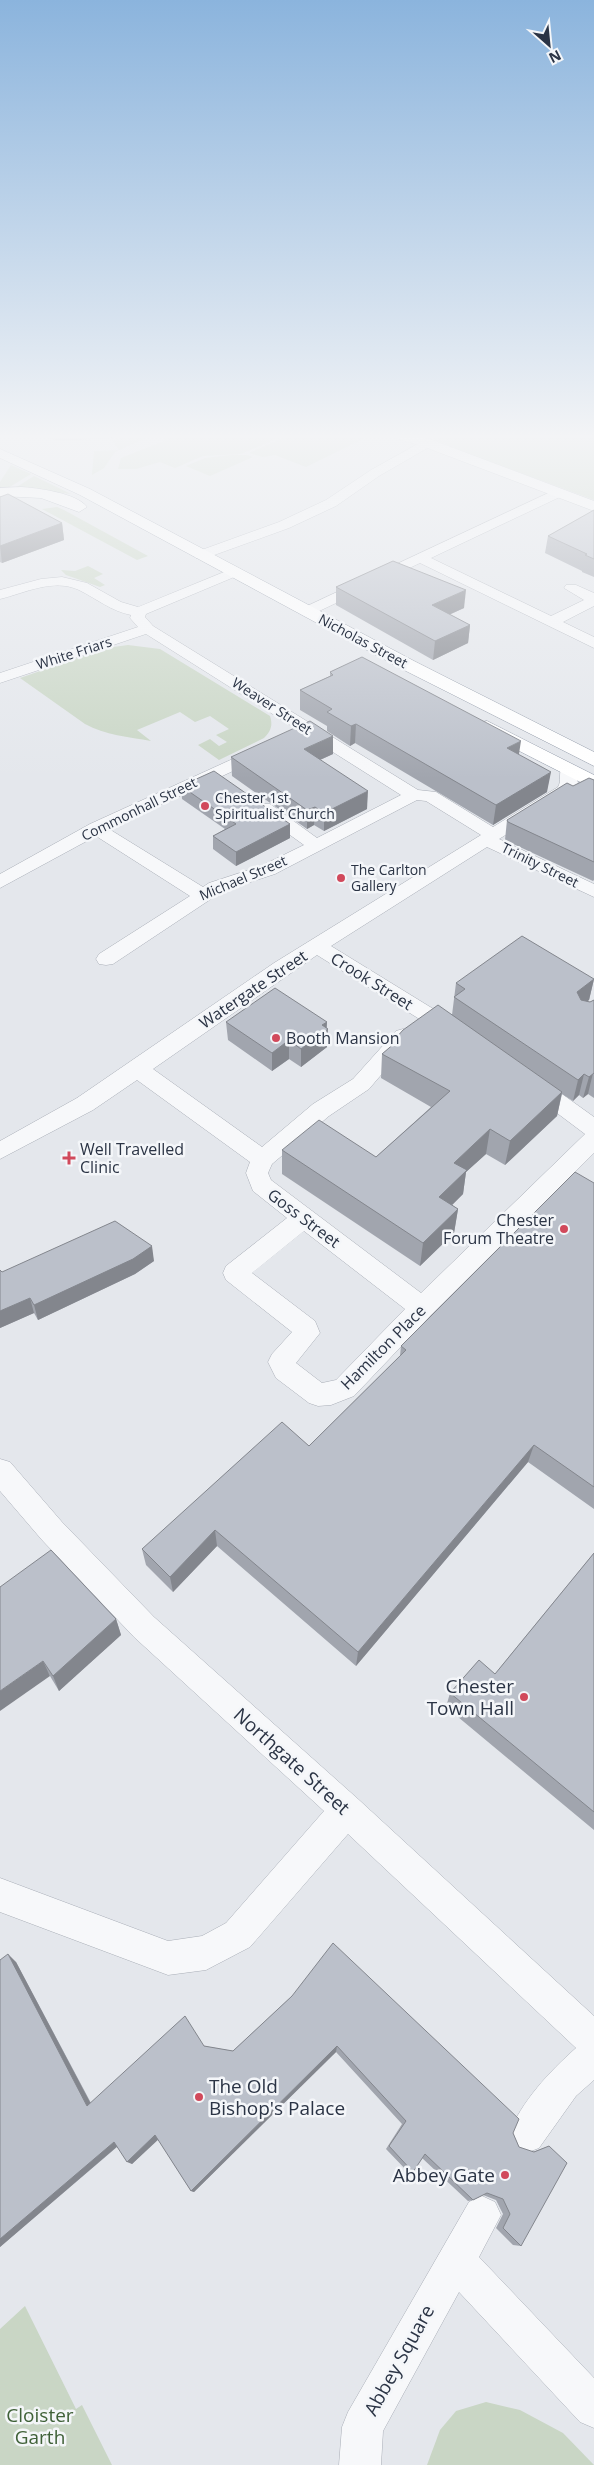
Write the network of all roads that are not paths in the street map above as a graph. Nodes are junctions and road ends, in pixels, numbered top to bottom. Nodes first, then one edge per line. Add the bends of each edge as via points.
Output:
1 (177, 549) edge
2 (225, 549) edge
3 (440, 549) edge
4 (421, 558) junction
5 (196, 561) junction
6 (234, 572) junction
7 (215, 580) junction
8 (571, 588) dead end
9 (0, 595) edge
10 (594, 600) edge
11 (140, 611) junction
12 (308, 611) junction
13 (551, 622) junction
14 (148, 629) junction
15 (594, 643) edge
16 (346, 652) dead end
17 (0, 678) edge
18 (472, 720) edge
19 (309, 729) junction
20 (292, 737) edge
21 (274, 745) edge
22 (594, 760) edge
23 (568, 771) junction
24 (213, 773) junction
25 (594, 783) edge
26 (229, 784) edge
27 (422, 796) junction
28 (253, 801) edge
29 (96, 828) junction
30 (490, 837) junction
31 (316, 845) junction
32 (1, 880) edge
33 (588, 888) edge
34 (202, 895) junction
35 (317, 946) junction
36 (106, 959) dead end
37 (137, 1069) junction
38 (520, 1075) edge
39 (594, 1129) edge
40 (594, 1139) edge
41 (0, 1151) edge
42 (264, 1159) junction
43 (305, 1217) junction
44 (422, 1308) junction
45 (0, 1471) edge
46 (347, 1810) junction
47 (0, 1895) edge
48 (594, 2040) edge
49 (594, 2056) edge
50 (526, 2135) dead end
51 (482, 2215) edge
52 (455, 2260) junction
53 (594, 2408) edge
54 (360, 2465) edge

1 - 5 main road, Nicholas Street
2 - 5 street
3 - 4 street
4 - 12 street
4 - 13 street
5 - 6 main road, Nicholas Street
5 - 7 main road, Nicholas Street
6 - 7 street
6 - 12 main road, Nicholas Street
7 - 11 street
7 - 16 main road, Nicholas Street
8 - 10 street
9 - 11 street via 48,582 72,583 115,606
10 - 13 street
11 - 14 street via 137,618
12 - 22 main road, Nicholas Street
13 - 15 street
14 - 17 street, White Friars
14 - 19 street, Weaver Street
18 - 23 main road
19 - 20 street
19 - 27 street, Weaver Street
21 - 24 street, Commonhall Street
23 - 25 main road
23 - 30 street, Watergate Street via 569,783 564,790
24 - 26 street
24 - 29 street, Commonhall Street
27 - 30 street, Weaver Street
27 - 31 street, Michael Street
28 - 31 street
29 - 32 street, Commonhall Street
29 - 34 street
30 - 33 street, Trinity Street
30 - 35 street, Watergate Street
31 - 34 street, Michael Street via 268,870 216,887
34 - 36 street, Michael Street
35 - 37 street, Watergate Street
35 - 42 street, Crook Street via 436,1019 405,1033 361,1084 321,1110
37 - 41 street, Watergate Street via 85,1104
37 - 42 street
38 - 39 street
40 - 44 street, Hamilton Place
42 - 43 street, Goss Street via 257,1173 261,1185
43 - 44 street, Goss Street
43 - 44 street, Hamilton Place via 235,1273 306,1328 302,1340 281,1362 285,1370 318,1395 345,1388
45 - 46 street, Northgate Street via 144,1627
46 - 47 street via 238,1935 206,1954 168,1958
46 - 48 street, Northgate Street
49 - 50 street via 563,2084
51 - 52 street, Abbey Square
52 - 53 street
52 - 54 street, Abbey Square via 363,2427

